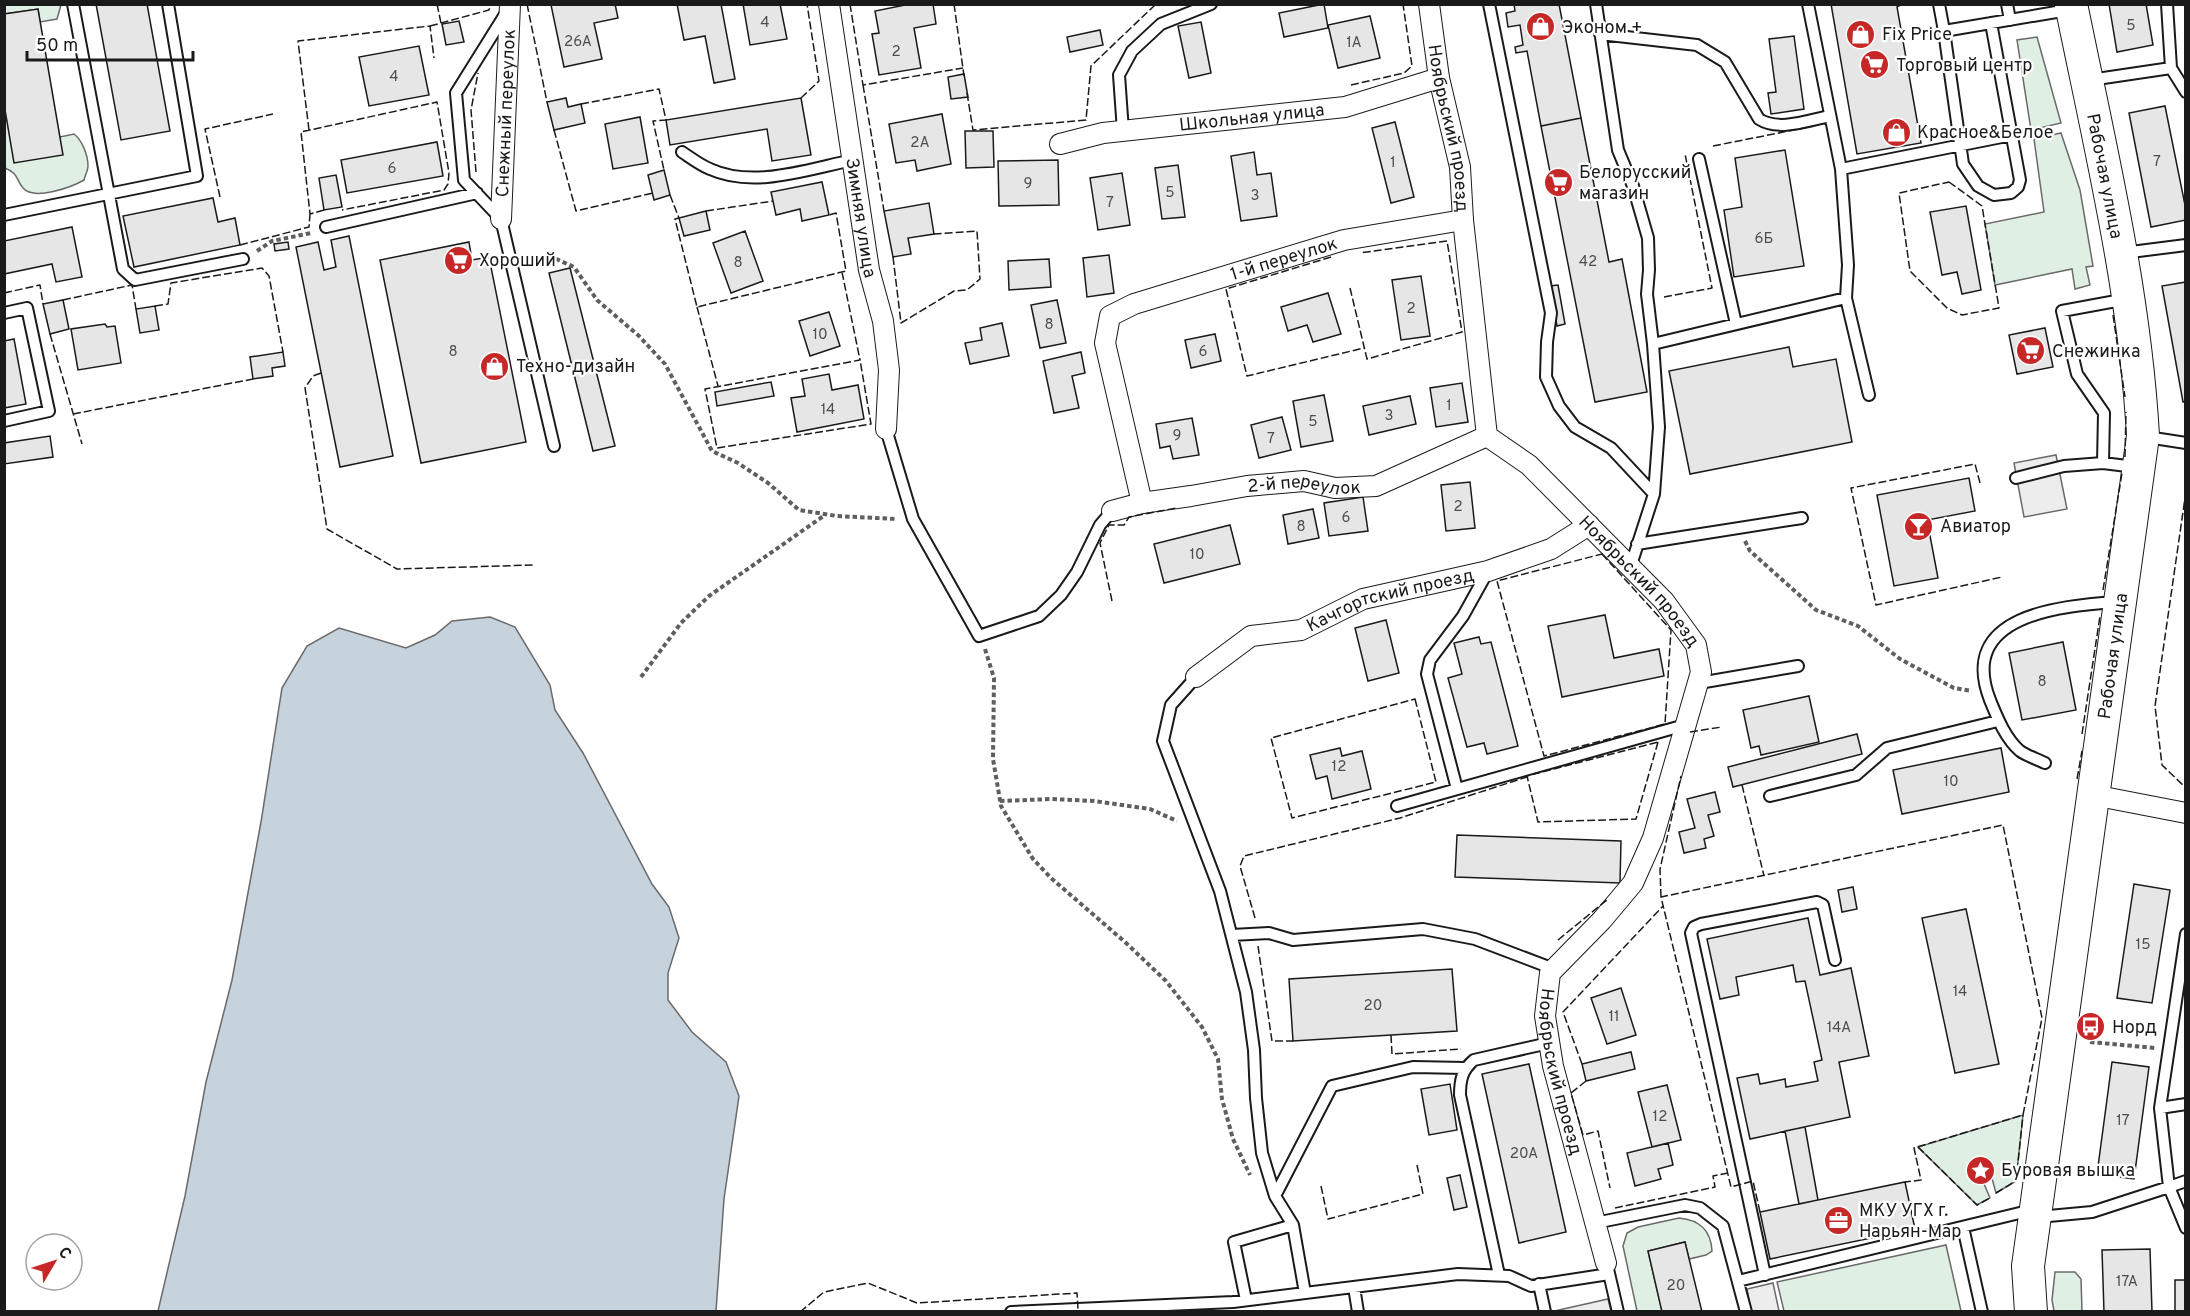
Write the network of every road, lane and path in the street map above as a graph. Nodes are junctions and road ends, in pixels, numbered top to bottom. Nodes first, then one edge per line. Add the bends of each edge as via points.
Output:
1 (73, 4) edge
2 (168, 4) edge
3 (829, 4) edge
4 (1210, 4) edge
5 (1429, 4) edge
6 (1489, 4) edge
7 (1596, 4) edge
8 (1808, 4) edge
9 (1940, 4) edge
10 (2007, 4) edge
11 (2167, 4) edge
12 (510, 5) edge
13 (2071, 7) edge
14 (2010, 20) junction
15 (1991, 23) junction
16 (1944, 32) junction
17 (1600, 34) junction
18 (2171, 68) junction
19 (1439, 78) junction
20 (2086, 81) junction
21 (2186, 92) edge
22 (1830, 116) junction
23 (1123, 131) junction
24 (2012, 135) junction
25 (1060, 144) dead end
26 (1960, 145) junction
27 (682, 152) dead end
28 (1699, 159) dead end
29 (853, 160) junction
30 (1840, 169) junction
31 (477, 193) junction
32 (108, 194) junction
33 (4, 215) edge
34 (501, 219) junction
35 (1463, 220) junction
36 (326, 227) joint
37 (2186, 245) edge
38 (2120, 253) junction
39 (243, 259) joint
40 (510, 261) junction
41 (1846, 298) junction
42 (2127, 299) junction
43 (4, 314) edge
44 (1736, 324) junction
45 (1653, 344) junction
46 (1869, 395) dead end
47 (4, 421) edge
48 (886, 429) joint
49 (1487, 436) junction
50 (2144, 436) junction
51 (2186, 443) edge
52 (554, 446) dead end
53 (2103, 463) junction
54 (2139, 468) junction
55 (2016, 478) dead end
56 (1653, 494) junction
57 (1142, 503) junction
58 (1112, 511) joint
59 (826, 514) junction
60 (1802, 518) dead end
61 (913, 519) junction
62 (1589, 525) junction
63 (1738, 530) junction
64 (1637, 544) junction
65 (1631, 566) junction
66 (1488, 571) junction
67 (2120, 602) junction
68 (979, 636) junction
69 (1798, 666) dead end
70 (641, 677) dead end
71 (1196, 677) joint
72 (1699, 683) junction
73 (1988, 694) junction
74 (1998, 721) junction
75 (1685, 725) junction
76 (2045, 763) dead end
77 (1457, 789) junction
78 (2093, 795) junction
79 (1770, 796) dead end
80 (1000, 801) junction
81 (1397, 806) dead end
82 (2186, 813) edge
83 (1197, 830) junction
84 (2186, 934) edge
85 (1232, 935) junction
86 (1835, 960) dead end
87 (1554, 969) junction
88 (2090, 1042) dead end
89 (1549, 1043) junction
90 (2168, 1050) junction
91 (1465, 1068) junction
92 (2186, 1104) edge
93 (2160, 1108) junction
94 (1252, 1179) dead end
95 (2186, 1181) edge
96 (2169, 1187) junction
97 (1275, 1196) junction
98 (2035, 1213) junction
99 (1595, 1223) junction
100 (1293, 1225) junction
101 (1964, 1227) junction
102 (2186, 1228) edge
103 (1608, 1268) junction
104 (1499, 1275) junction
105 (1765, 1275) junction
106 (1738, 1281) junction
107 (1539, 1284) junction
108 (1354, 1287) junction
109 (1305, 1293) junction
110 (1246, 1300) junction
111 (1046, 1310) edge
112 (1011, 1311) edge
113 (1358, 1311) edge
114 (1545, 1311) edge
115 (1618, 1311) edge
116 (1746, 1311) edge
117 (1982, 1311) edge
118 (2030, 1311) edge

1 - 32 lane
2 - 32 lane via 197,176
3 - 29 street, Зимняя улица
4 - 23 lane via 1161,24 1132,51 1119,75
5 - 19 street, Ноябрьский проезд
6 - 56 lane via 1551,313 1546,377 1559,406 1575,427 1611,448
7 - 17 lane
8 - 22 lane
9 - 16 lane
10 - 14 lane
11 - 18 lane
12 - 31 lane via 456,93 464,180
12 - 34 street, Снежный переулок
13 - 14 lane
13 - 20 main road, Рабочая улица
14 - 15 lane
15 - 16 lane
15 - 24 lane
16 - 26 lane
17 - 22 lane via 1697,45 1725,62 1759,119 1766,123 1778,125
17 - 45 lane via 1618,150 1648,238 1647,294
18 - 20 lane
18 - 21 lane
19 - 23 street, Школьная улица via 1345,107
19 - 35 street, Ноябрьский проезд via 1460,167
20 - 38 main road, Рабочая улица
22 - 30 lane
23 - 25 street, Школьная улица
24 - 26 lane
24 - 26 lane via 2020,180 2011,193 1994,195 1978,186 1963,164
26 - 30 lane
27 - 29 lane via 711,169 739,177 768,177
28 - 44 lane
29 - 48 street, Зимняя улица via 869,270 883,321 889,370
30 - 41 lane via 1848,265
31 - 34 lane
31 - 36 lane
32 - 33 lane
32 - 39 lane via 123,269 135,280
34 - 40 lane
35 - 49 street, Ноябрьский проезд
35 - 57 street, 1-й переулок via 1344,240 1134,304 1110,316 1105,344
36 - 39 path via 272,241
37 - 38 lane
38 - 42 main road, Рабочая улица
40 - 52 lane
40 - 59 path via 554,258 574,267 597,300 664,364 712,450 768,483 799,510
41 - 44 lane
41 - 46 lane
42 - 50 main road, Рабочая улица
42 - 53 lane via 2062,311 2077,374 2104,413
43 - 47 lane via 27,309 49,411
44 - 45 lane
45 - 56 lane via 1659,427
48 - 61 lane
49 - 57 street, 2-й переулок via 1376,486 1335,488 1292,482
49 - 62 street, Ноябрьский проезд via 1529,465
50 - 51 lane
50 - 54 main road, Рабочая улица
53 - 54 lane
53 - 55 lane via 2064,466
54 - 67 main road, Рабочая улица
56 - 64 lane
57 - 58 street, 2-й переулок
58 - 68 lane via 1100,525 1077,572 1047,609 1039,616
59 - 61 path
59 - 70 path via 709,596 681,624
60 - 63 lane
61 - 68 lane
62 - 65 street, Ноябрьский проезд
62 - 66 street, Качгортский проезд via 1551,549
63 - 64 lane
63 - 73 path via 1750,551 1816,610 1858,626 1900,658 1954,688
64 - 65 lane
65 - 72 street, Ноябрьский проезд via 1664,601 1696,645
66 - 71 street, Качгортский проезд via 1363,599 1301,630 1251,636
66 - 77 lane via 1463,616 1430,660 1427,674
67 - 73 lane via 2072,605 2041,611 2015,622 1994,637 1985,656 1984,686
67 - 78 main road, Рабочая улица
68 - 80 path via 994,678 993,759
69 - 72 lane
71 - 83 lane via 1171,705 1163,741
72 - 75 street, Ноябрьский проезд
73 - 74 lane
74 - 76 lane via 2020,751
74 - 79 lane via 1887,748 1856,775
75 - 77 lane
75 - 87 street, Ноябрьский проезд via 1653,838 1633,884
77 - 81 lane
78 - 82 street
78 - 98 main road, Рабочая улица
80 - 83 path via 1094,801 1150,809
80 - 94 path via 1033,859 1166,981 1202,1027 1218,1059 1222,1098 1233,1139
83 - 85 lane
84 - 90 lane
85 - 87 lane via 1269,933 1293,940 1423,929 1475,939
85 - 97 lane via 1246,992 1254,1050 1262,1153
86 - 105 lane via 1823,905 1817,902 1701,924 1691,933
87 - 89 street, Ноябрьский проезд via 1550,973 1545,1016
88 - 90 path
89 - 91 lane via 1474,1060
89 - 99 street, Ноябрьский проезд
90 - 93 lane
91 - 97 lane via 1413,1067 1332,1086
91 - 104 lane via 1460,1095
92 - 93 lane
93 - 96 lane
95 - 96 lane
96 - 98 lane via 2092,1212
96 - 102 lane
97 - 100 lane
98 - 101 lane
98 - 118 main road, Рабочая улица via 2028,1266
99 - 103 street, Ноябрьский проезд
99 - 106 lane via 1685,1205 1700,1208 1723,1226
100 - 109 lane
100 - 110 lane via 1234,1242
101 - 105 lane
101 - 117 lane
103 - 107 lane
103 - 115 lane
104 - 107 lane via 1532,1286
104 - 108 lane via 1458,1274
105 - 106 lane
106 - 116 lane
107 - 114 lane
108 - 109 lane
108 - 113 lane
109 - 110 lane
110 - 111 lane
111 - 112 lane

